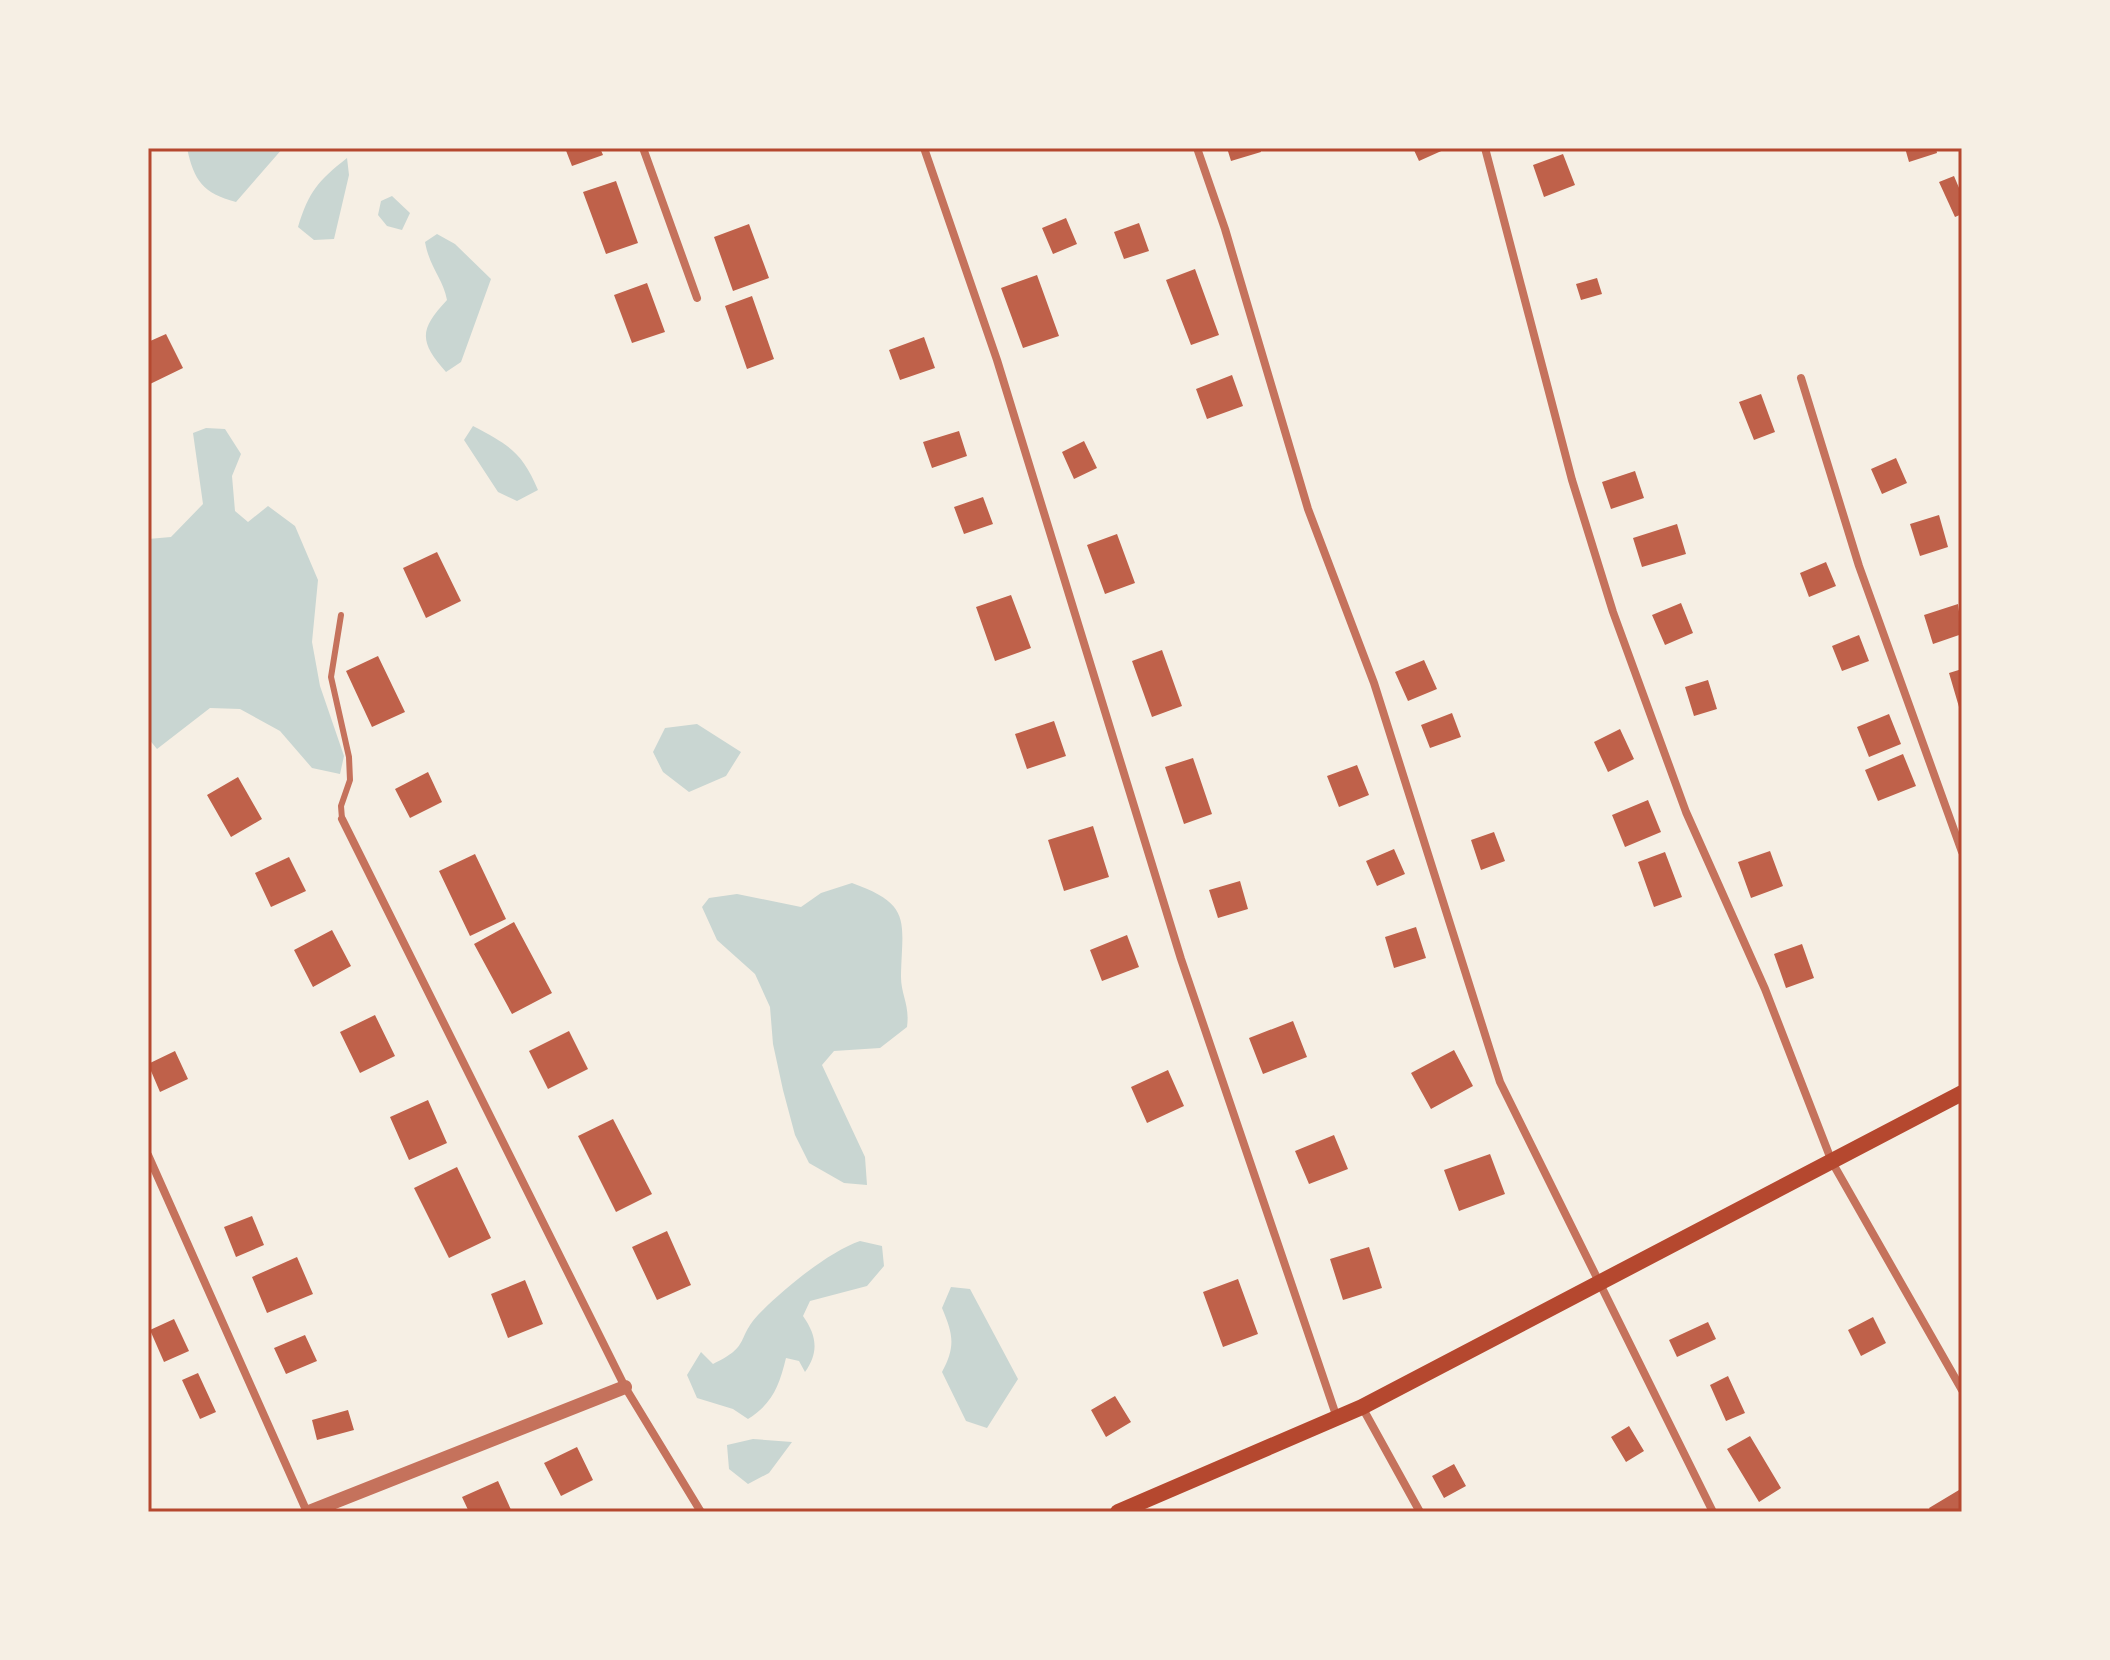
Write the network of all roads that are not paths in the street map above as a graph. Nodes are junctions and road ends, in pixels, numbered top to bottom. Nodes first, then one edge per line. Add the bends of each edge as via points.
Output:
1 (643, 148) edge
2 (924, 148) edge
3 (1197, 148) edge
4 (1485, 148) edge
5 (697, 298) dead end
6 (1801, 378) dead end
7 (341, 615) dead end
8 (342, 819) joint
9 (1962, 852) edge
10 (1962, 1093) edge
11 (148, 1155) edge
12 (1832, 1162) junction
13 (1601, 1281) junction
14 (625, 1387) junction
15 (1962, 1390) edge
16 (1362, 1407) junction
17 (1338, 1419) junction
18 (308, 1512) edge
19 (701, 1512) edge
20 (1118, 1512) edge
21 (1420, 1512) edge
22 (1713, 1512) edge

1 - 5 street
2 - 17 street via 997,360 1181,959
3 - 13 street via 1308,509 1374,683 1500,1082
4 - 12 street via 1572,480 1613,612 1686,812 1765,989
6 - 9 street via 1859,566
7 - 8 lane via 331,677 349,757
8 - 14 street
10 - 12 main road
11 - 18 street
12 - 13 main road
12 - 15 street
13 - 16 main road
13 - 22 street
14 - 18 street
14 - 19 street
16 - 17 main road
16 - 21 street
17 - 20 main road

